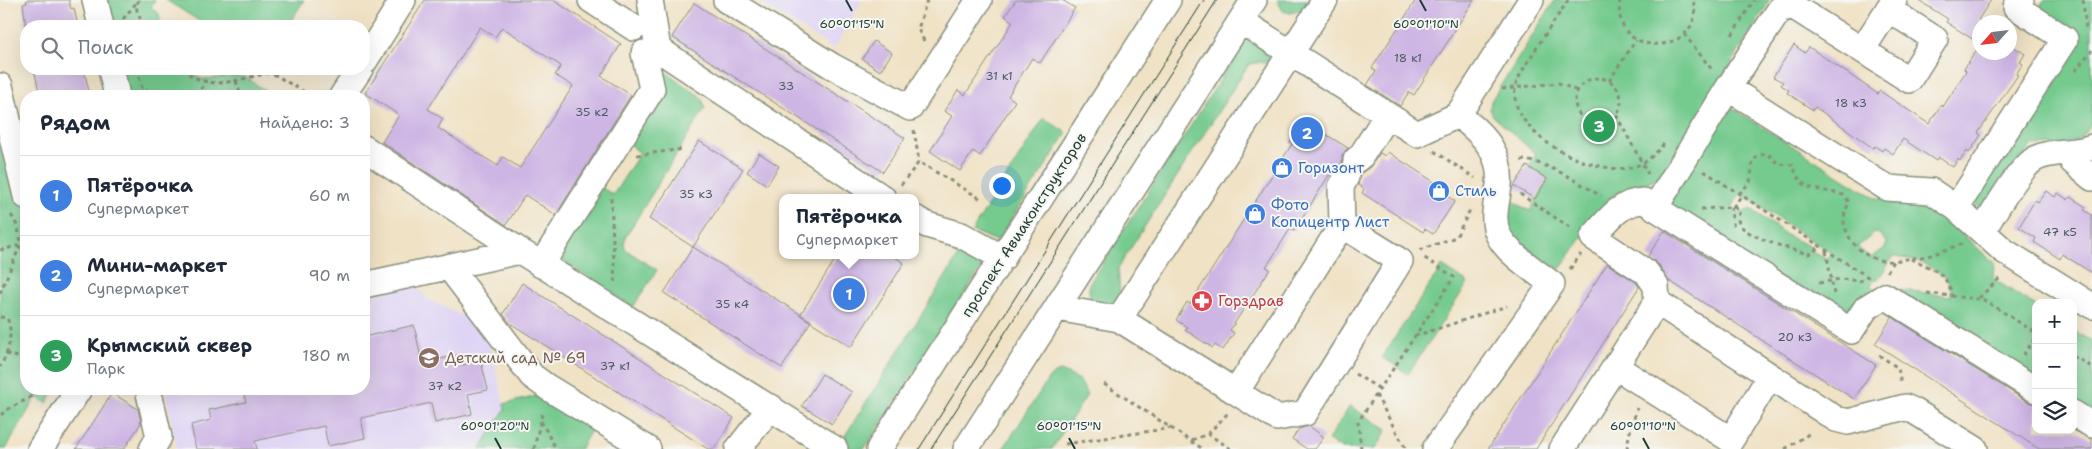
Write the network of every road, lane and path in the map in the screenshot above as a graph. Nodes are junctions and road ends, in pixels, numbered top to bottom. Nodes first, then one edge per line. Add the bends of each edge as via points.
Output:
1 (95, 0) edge
2 (403, 0) edge
3 (591, 0) edge
4 (650, 0) edge
5 (726, 0) edge
6 (927, 0) edge
7 (978, 0) edge
8 (1168, 0) edge
9 (1254, 0) edge
10 (1325, 0) edge
11 (1531, 0) edge
12 (1568, 0) edge
13 (1620, 0) edge
14 (1694, 0) edge
15 (2021, 0) edge
16 (138, 1) edge
17 (1796, 4) edge
18 (1891, 4) edge
19 (107, 20) edge
20 (116, 20) edge
21 (142, 20) edge
22 (1241, 21) junction
23 (634, 28) dead end
24 (1684, 34) junction
25 (1636, 40) junction
26 (1862, 50) junction
27 (370, 52) edge
28 (644, 52) dead end
29 (1291, 54) junction
30 (936, 66) junction
31 (113, 75) edge
32 (139, 75) edge
33 (190, 75) edge
34 (263, 75) edge
35 (275, 75) edge
36 (356, 75) edge
37 (236, 81) junction
38 (1609, 81) junction
39 (206, 82) junction
40 (0, 86) edge
41 (1515, 88) junction
42 (1728, 88) junction
43 (116, 90) edge
44 (146, 90) edge
45 (198, 90) edge
46 (239, 90) edge
47 (301, 90) edge
48 (346, 90) edge
49 (1577, 91) junction
50 (910, 108) junction
51 (1387, 115) junction
52 (1458, 115) junction
53 (1616, 115) junction
54 (684, 149) dead end
55 (2082, 150) edge
56 (370, 152) edge
57 (639, 155) dead end
58 (1686, 158) junction
59 (1496, 160) junction
60 (919, 162) junction
61 (1643, 163) junction
62 (20, 171) edge
63 (2092, 178) edge
64 (611, 193) dead end
65 (890, 194) edge
66 (1741, 195) junction
67 (983, 200) dead end
68 (1621, 208) junction
69 (1655, 208) junction
70 (1956, 208) junction
71 (5, 209) dead end
72 (1494, 216) junction
73 (919, 220) edge
74 (1342, 225) junction
75 (1976, 235) junction
76 (20, 242) edge
77 (1819, 245) junction
78 (20, 246) edge
79 (20, 248) edge
80 (0, 250) edge
81 (1826, 250) junction
82 (520, 251) junction
83 (1003, 258) junction
84 (1828, 259) dead end
85 (1910, 259) junction
86 (2018, 259) junction
87 (1894, 261) junction
88 (541, 265) junction
89 (449, 267) junction
90 (1884, 276) dead end
91 (1832, 280) dead end
92 (370, 284) edge
93 (0, 293) edge
94 (1922, 293) dead end
95 (1952, 296) junction
96 (1980, 298) junction
97 (1657, 302) junction
98 (2092, 306) edge
99 (1057, 308) junction
100 (617, 312) junction
101 (0, 317) edge
102 (1119, 319) junction
103 (2032, 330) edge
104 (6, 354) junction
105 (1879, 355) dead end
106 (20, 358) edge
107 (2077, 358) edge
108 (0, 367) edge
109 (1616, 367) junction
110 (2092, 367) edge
111 (1770, 376) junction
112 (1104, 384) dead end
113 (1646, 386) junction
114 (541, 389) junction
115 (2034, 389) edge
116 (1236, 392) junction
117 (33, 395) edge
118 (75, 395) edge
119 (149, 395) edge
120 (1376, 395) junction
121 (771, 407) junction
122 (1905, 407) junction
123 (0, 415) edge
124 (2077, 416) edge
125 (541, 418) junction
126 (1836, 418) junction
127 (2092, 425) edge
128 (1172, 428) junction
129 (1191, 441) junction
130 (1065, 444) dead end
131 (40, 449) edge
132 (152, 449) edge
133 (534, 449) edge
134 (556, 449) edge
135 (648, 449) edge
136 (738, 449) edge
137 (835, 449) edge
138 (879, 449) edge
139 (966, 449) edge
140 (1203, 449) edge
141 (1231, 449) edge
142 (1361, 449) edge
143 (1406, 449) edge
144 (1435, 449) edge
145 (1562, 449) edge
146 (1627, 449) edge
147 (1785, 449) edge
148 (1975, 449) edge

1 - 19 street
2 - 27 street
3 - 23 street
4 - 65 street via 658,49
5 - 50 street via 832,66
6 - 30 path via 918,29
7 - 30 street
8 - 83 street, проспект Авиаконструкторов
9 - 22 street
10 - 29 street
11 - 52 street
12 - 41 path
13 - 25 path via 1621,21
14 - 24 path via 1694,15
15 - 70 street via 2016,7 2065,39
16 - 20 path
16 - 21 path via 137,12
17 - 26 street
17 - 42 street via 1780,9
18 - 26 street
18 - 26 street via 1935,39 1909,80
22 - 29 street
22 - 99 street
24 - 25 path via 1675,41 1656,46
24 - 42 path via 1710,70 1723,78
25 - 38 path
28 - 88 street via 652,89
29 - 51 street
29 - 102 street
30 - 50 street
31 - 43 street
32 - 44 path via 142,88
33 - 39 path
34 - 37 path
35 - 47 path
36 - 48 street
37 - 39 path
37 - 46 path
38 - 49 path via 1588,80
38 - 53 path via 1620,92 1620,108
39 - 45 path
40 - 62 street
41 - 49 path via 1558,83
41 - 61 path via 1518,106 1526,123 1544,140 1567,154 1610,168 1629,168
42 - 58 street
42 - 70 street via 1887,188 1932,191
49 - 53 path via 1576,105 1583,118 1604,123
50 - 60 path
51 - 52 street via 1417,134
51 - 74 street via 1341,187
52 - 59 street via 1488,142
53 - 61 path
54 - 57 path
55 - 63 street via 2073,162
55 - 75 street via 2048,154 2026,165
56 - 82 street
58 - 66 path
58 - 69 street
59 - 68 path via 1528,160 1563,174
59 - 72 street via 1499,187
60 - 65 path
60 - 67 path
61 - 69 path via 1652,180
64 - 100 path
66 - 77 path
66 - 77 path via 1733,207 1740,211 1741,226 1764,240 1808,254 1814,253
66 - 87 path via 1752,177 1753,161 1759,154 1768,154 1779,164 1793,165 1804,186 1845,196 1849,202 1844,220 1846,230 1859,249 1872,259
68 - 69 street via 1633,201 1644,201
68 - 97 street via 1594,237 1644,271 1656,286
69 - 115 street via 1851,331 1866,308 1885,296
70 - 75 street
71 - 76 path via 15,220
72 - 120 path via 1473,205 1456,237 1414,252 1454,278
72 - 144 street via 1498,235 1508,248 1552,284
73 - 83 street via 961,235
74 - 116 street
74 - 116 street via 1400,261 1305,413 1277,418
75 - 85 path via 1940,252
75 - 86 street
77 - 81 path
78 - 80 path
79 - 93 path
81 - 84 path
81 - 91 path via 1875,282
82 - 88 street
82 - 89 street
83 - 138 street, проспект Авиаконструкторов
85 - 87 path
85 - 95 path via 1940,273 1948,282
86 - 96 path
86 - 98 street
87 - 90 path
88 - 100 street
89 - 92 street
89 - 114 street
94 - 95 path
95 - 96 path
96 - 103 path
97 - 109 street
97 - 111 street
99 - 102 street
99 - 139 street
100 - 121 street
101 - 104 path via 7,318 10,325
102 - 116 street
104 - 106 path
104 - 108 path
105 - 122 path via 1898,368
107 - 110 path
109 - 113 street
109 - 145 street
111 - 113 street via 1731,440
111 - 126 street
112 - 128 path
113 - 146 path
114 - 125 path
114 - 135 street
117 - 123 path
118 - 131 street
119 - 132 street via 159,437
120 - 142 path via 1358,422
120 - 143 path
121 - 136 street
121 - 137 street
122 - 126 street via 1848,422
122 - 148 street
124 - 127 street
125 - 133 path
125 - 134 path
126 - 147 path
128 - 129 path
128 - 130 path
129 - 140 path
129 - 141 path via 1208,434

